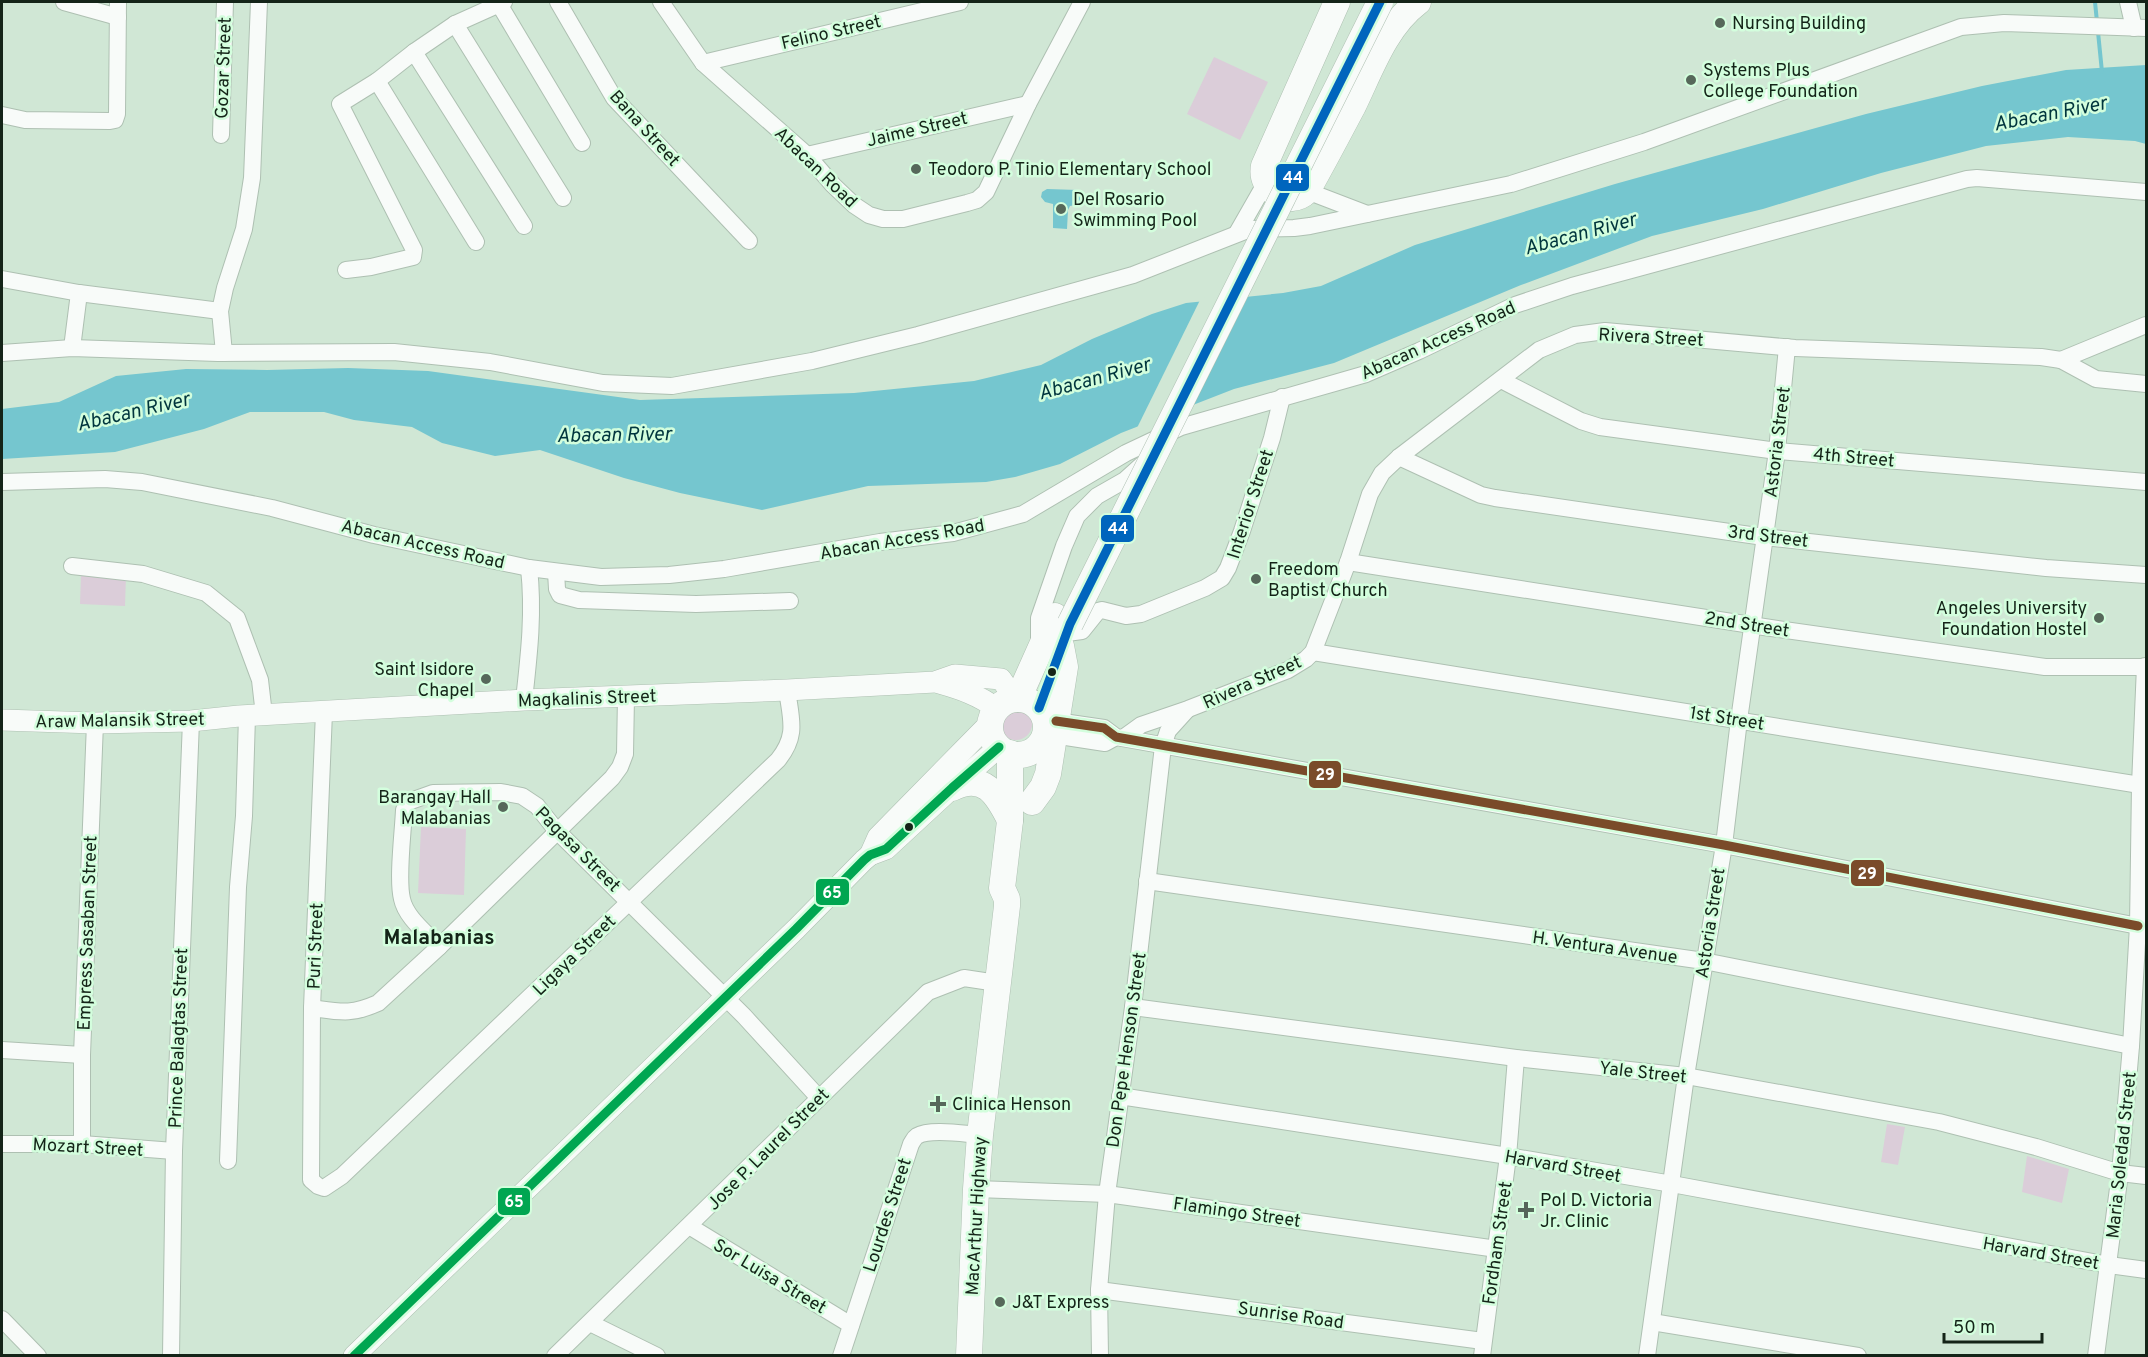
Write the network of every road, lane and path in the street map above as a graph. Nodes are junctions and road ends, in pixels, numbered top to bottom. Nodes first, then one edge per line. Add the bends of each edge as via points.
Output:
1 (64, 2) edge
2 (225, 2) edge
3 (259, 2) edge
4 (558, 2) edge
5 (661, 2) edge
6 (960, 2) edge
7 (1082, 2) edge
8 (1337, 2) edge
9 (1363, 2) edge
10 (1380, 2) edge
11 (1418, 2) edge
12 (2128, 2) edge
13 (501, 3) edge
14 (118, 9) edge
15 (455, 24) junction
16 (2140, 28) edge
17 (414, 52) junction
18 (703, 63) junction
19 (377, 81) junction
20 (1028, 104) junction
21 (2, 115) edge
22 (221, 135) dead end
23 (582, 143) dead end
24 (807, 155) junction
25 (1265, 184) junction
26 (1307, 191) junction
27 (2146, 192) edge
28 (563, 198) dead end
29 (1367, 214) junction
30 (524, 226) dead end
31 (1237, 233) junction
32 (749, 241) dead end
33 (477, 242) dead end
34 (346, 270) dead end
35 (2, 279) edge
36 (79, 293) junction
37 (220, 311) junction
38 (2146, 325) edge
39 (1787, 347) junction
40 (72, 348) junction
41 (2, 353) edge
42 (224, 353) junction
43 (2061, 360) junction
44 (1501, 380) junction
45 (2146, 384) edge
46 (1282, 397) junction
47 (1181, 427) junction
48 (1777, 451) junction
49 (1126, 453) junction
50 (1399, 457) junction
51 (1130, 476) junction
52 (2146, 482) edge
53 (2, 483) edge
54 (1764, 537) junction
55 (1348, 562) junction
56 (72, 566) dead end
57 (529, 568) junction
58 (556, 572) junction
59 (2146, 575) edge
60 (790, 601) dead end
61 (1752, 625) junction
62 (1059, 634) junction
63 (1313, 652) junction
64 (2146, 667) edge
65 (788, 690) junction
66 (626, 696) junction
67 (524, 699) junction
68 (1188, 709) junction
69 (324, 712) junction
70 (250, 716) junction
71 (1026, 717) junction
72 (2, 720) edge
73 (1739, 720) junction
74 (191, 721) junction
75 (95, 723) junction
76 (1120, 738) junction
77 (1163, 746) junction
78 (1005, 750) junction
79 (2140, 785) junction
80 (952, 788) junction
81 (1010, 821) junction
82 (558, 832) junction
83 (1724, 845) junction
84 (870, 855) junction
85 (1147, 881) junction
86 (1007, 898) junction
87 (630, 902) junction
88 (2138, 926) junction
89 (439, 947) junction
90 (1704, 961) junction
91 (997, 983) junction
92 (724, 998) junction
93 (1133, 1007) junction
94 (312, 1008) junction
95 (2131, 1046) junction
96 (2, 1050) edge
97 (82, 1055) junction
98 (1516, 1058) junction
99 (1686, 1076) junction
100 (1120, 1096) junction
101 (819, 1098) junction
102 (980, 1135) junction
103 (2, 1144) edge
104 (82, 1144) junction
105 (174, 1151) junction
106 (1508, 1156) junction
107 (228, 1161) dead end
108 (2120, 1173) junction
109 (2146, 1176) edge
110 (311, 1180) joint
111 (1672, 1184) junction
112 (976, 1189) junction
113 (1107, 1194) junction
114 (689, 1226) junction
115 (1497, 1250) junction
116 (2109, 1265) junction
117 (2146, 1270) edge
118 (1099, 1290) junction
119 (2, 1319) edge
120 (1652, 1322) junction
121 (590, 1323) junction
122 (851, 1325) junction
123 (1483, 1348) edge
124 (38, 1356) edge
125 (171, 1356) edge
126 (354, 1356) edge
127 (555, 1356) edge
128 (657, 1356) edge
129 (842, 1356) edge
130 (969, 1356) edge
131 (1100, 1356) edge
132 (1647, 1356) edge
133 (1858, 1356) edge
134 (2096, 1356) edge

1 - 14 street
2 - 22 street, Gozar Street
3 - 37 street via 249,198 242,238
4 - 32 street, Bana Street via 614,98
5 - 18 street, Abacan Road
6 - 18 street, Felino Street
7 - 20 street, Abacan Road
8 - 25 highway via 1267,158
9 - 62 highway, MacArthur Highway
10 - 62 highway, MacArthur Highway, bridge
11 - 26 highway via 1402,15 1385,40
12 - 16 street
13 - 15 street
13 - 23 street
14 - 21 street via 115,120 25,120
15 - 17 street
15 - 28 street
16 - 29 street via 2046,23 1960,27 1644,142 1511,184
17 - 19 street
17 - 30 street
18 - 24 street, Abacan Road
19 - 33 street
19 - 34 street via 339,106 413,247 413,257
20 - 24 street, Jaime Street
20 - 24 street, Abacan Road via 986,192 977,200 903,219 868,215 833,185
25 - 26 highway via 1276,194 1291,199
25 - 31 street
26 - 29 street
27 - 46 street, Abacan Access Road via 1967,179 1572,286 1515,306 1383,367
29 - 31 street via 1294,228
31 - 42 street via 1133,275 1016,308 812,361 681,385 603,383 490,363 394,352
35 - 36 street
36 - 37 street
36 - 40 street
37 - 42 street
38 - 43 street
39 - 43 street, Rivera Street
39 - 44 street, Rivera Street via 1605,331 1557,341
39 - 48 street, Astoria Street
40 - 41 street
40 - 42 street
43 - 45 street, Rivera Street via 2091,378
44 - 48 street, 4th Street via 1591,425
44 - 50 street, Rivera Street
46 - 47 street, Abacan Access Road
46 - 62 street, Interior Street via 1251,503 1222,578 1133,616 1098,611 1082,631
47 - 49 street, Abacan Access Road
47 - 51 street
48 - 52 street, 4th Street
48 - 54 street, Astoria Street
49 - 51 street via 1132,465
49 - 58 street, Abacan Access Road via 1023,514 953,533 669,575 601,577
50 - 54 street, 3rd Street via 1481,495
50 - 55 street, Rivera Street via 1382,473 1370,494
51 - 62 street via 1097,496 1071,527 1039,618
53 - 57 street, Abacan Access Road via 105,479 142,482
54 - 59 street, 3rd Street
54 - 61 street, Astoria Street
55 - 61 street, 2nd Street
55 - 63 street, Rivera Street
56 - 70 street via 143,574 206,593 237,618 260,680
57 - 58 street, Abacan Access Road
57 - 67 street via 531,634
58 - 60 street via 560,595 579,600 696,604
61 - 64 street, 2nd Street via 2045,667
61 - 73 street, Astoria Street
62 - 71 highway, MacArthur Highway
63 - 68 street, Rivera Street via 1288,670
63 - 73 street, 1st Street
64 - 79 street, Maria Soledad Street
65 - 66 main road, Magkalinis Street
65 - 71 main road, Magkalinis Street via 935,682 955,675 1001,680
65 - 87 street, Ligaya Street via 793,732 788,748
66 - 67 main road, Magkalinis Street
66 - 82 street via 625,754 620,767
67 - 69 main road, Magkalinis Street
68 - 76 street, Rivera Street via 1141,725
68 - 77 street, Rivera Street via 1168,731
69 - 70 main road, Magkalinis Street
69 - 94 street, Puri Street
70 - 74 main road, Araw Malansik Street
70 - 107 street via 238,887
71 - 76 street via 1105,743
71 - 78 highway via 992,736
71 - 78 highway via 1027,753
71 - 84 main road via 878,837
71 - 86 highway, MacArthur Highway via 1032,802 1017,891
72 - 75 main road, Araw Malansik Street
73 - 79 street, 1st Street
73 - 83 street, Astoria Street
74 - 75 main road, Araw Malansik Street
74 - 105 street, Prince Balagtas Street
75 - 97 street, Empress Sasaban Street
76 - 77 street
77 - 83 street
77 - 85 street, Don Pepe Henson Street
78 - 80 main road
78 - 81 highway, MacArthur Highway
79 - 88 street, Maria Soledad Street
80 - 81 highway via 976,783 990,789
80 - 84 main road via 886,849
81 - 86 highway, MacArthur Highway via 1002,888
82 - 87 street, Pagasa Street
82 - 89 street
82 - 89 street, Pagasa Street via 537,806 522,796 501,792 433,793 408,802 404,810 402,900
83 - 88 street
83 - 90 street, Astoria Street
84 - 92 main road
85 - 90 street, H. Ventura Avenue
85 - 93 street, Don Pepe Henson Street
86 - 91 highway, MacArthur Highway
87 - 92 street, Pagasa Street
87 - 110 street, Ligaya Street via 342,1176 324,1188
88 - 95 street, Maria Soledad Street
89 - 94 street via 378,1004 359,1012
90 - 95 street, H. Ventura Avenue
90 - 99 street, Astoria Street
91 - 101 street, Jose P. Laurel Street via 964,978 928,992
91 - 102 highway, MacArthur Highway
92 - 101 street, Pagasa Street
92 - 126 main road
93 - 98 street, Yale Street
93 - 100 street, Don Pepe Henson Street
94 - 110 street, Puri Street
95 - 108 street, Maria Soledad Street
96 - 97 street
97 - 104 street, Empress Sasaban Street
98 - 99 street, Yale Street
98 - 106 street, Fordham Street
99 - 108 street, Yale Street via 1939,1122
99 - 111 street, Astoria Street
100 - 106 street, Harvard Street
100 - 113 street, Don Pepe Henson Street
101 - 114 street, Jose P. Laurel Street
102 - 112 highway, MacArthur Highway
102 - 122 street, Lourdes Street via 926,1134 911,1144
103 - 104 street, Mozart Street
104 - 105 street, Mozart Street
105 - 125 street, Prince Balagtas Street
106 - 111 street, Harvard Street
106 - 115 street, Fordham Street
108 - 109 street, Yale Street
108 - 116 street, Maria Soledad Street
111 - 116 street, Harvard Street
111 - 120 street, Astoria Street
112 - 113 street, Flamingo Street
112 - 130 highway, MacArthur Highway
113 - 115 street, Flamingo Street
113 - 118 street, Don Pepe Henson Street
114 - 121 street, Jose P. Laurel Street
114 - 122 street, Sor Luisa Street
115 - 123 street, Fordham Street
116 - 117 street, Harvard Street
116 - 134 street, Maria Soledad Street
118 - 123 street, Sunrise Road
118 - 131 street, Don Pepe Henson Street
119 - 124 street
120 - 132 street, Astoria Street
120 - 133 street
121 - 127 street, Jose P. Laurel Street
121 - 128 street
122 - 129 street, Lourdes Street

